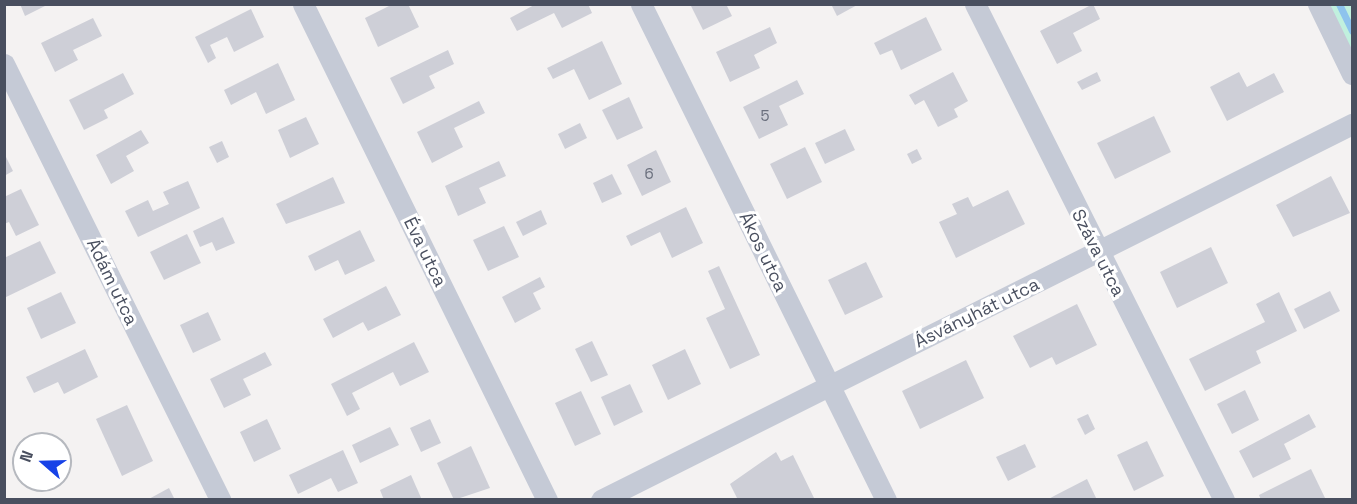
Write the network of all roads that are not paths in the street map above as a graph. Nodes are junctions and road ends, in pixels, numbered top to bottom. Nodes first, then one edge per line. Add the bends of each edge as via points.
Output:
1 (303, 4) edge
2 (641, 4) edge
3 (975, 4) edge
4 (1318, 4) edge
5 (4, 64) edge
6 (1353, 74) edge
7 (1353, 124) edge
8 (1099, 254) junction
9 (829, 384) junction
10 (220, 500) edge
11 (548, 500) edge
12 (601, 500) edge
13 (886, 500) edge
14 (1224, 500) edge

1 - 11 street, Éva utca
2 - 9 street, Ákos utca
3 - 8 street, Száva utca
4 - 6 street
5 - 10 street, Ádám utca
7 - 8 street, Ásványhát utca
8 - 9 street, Ásványhát utca
8 - 14 street, Száva utca
9 - 12 street, Ásványhát utca
9 - 13 street, Ákos utca

